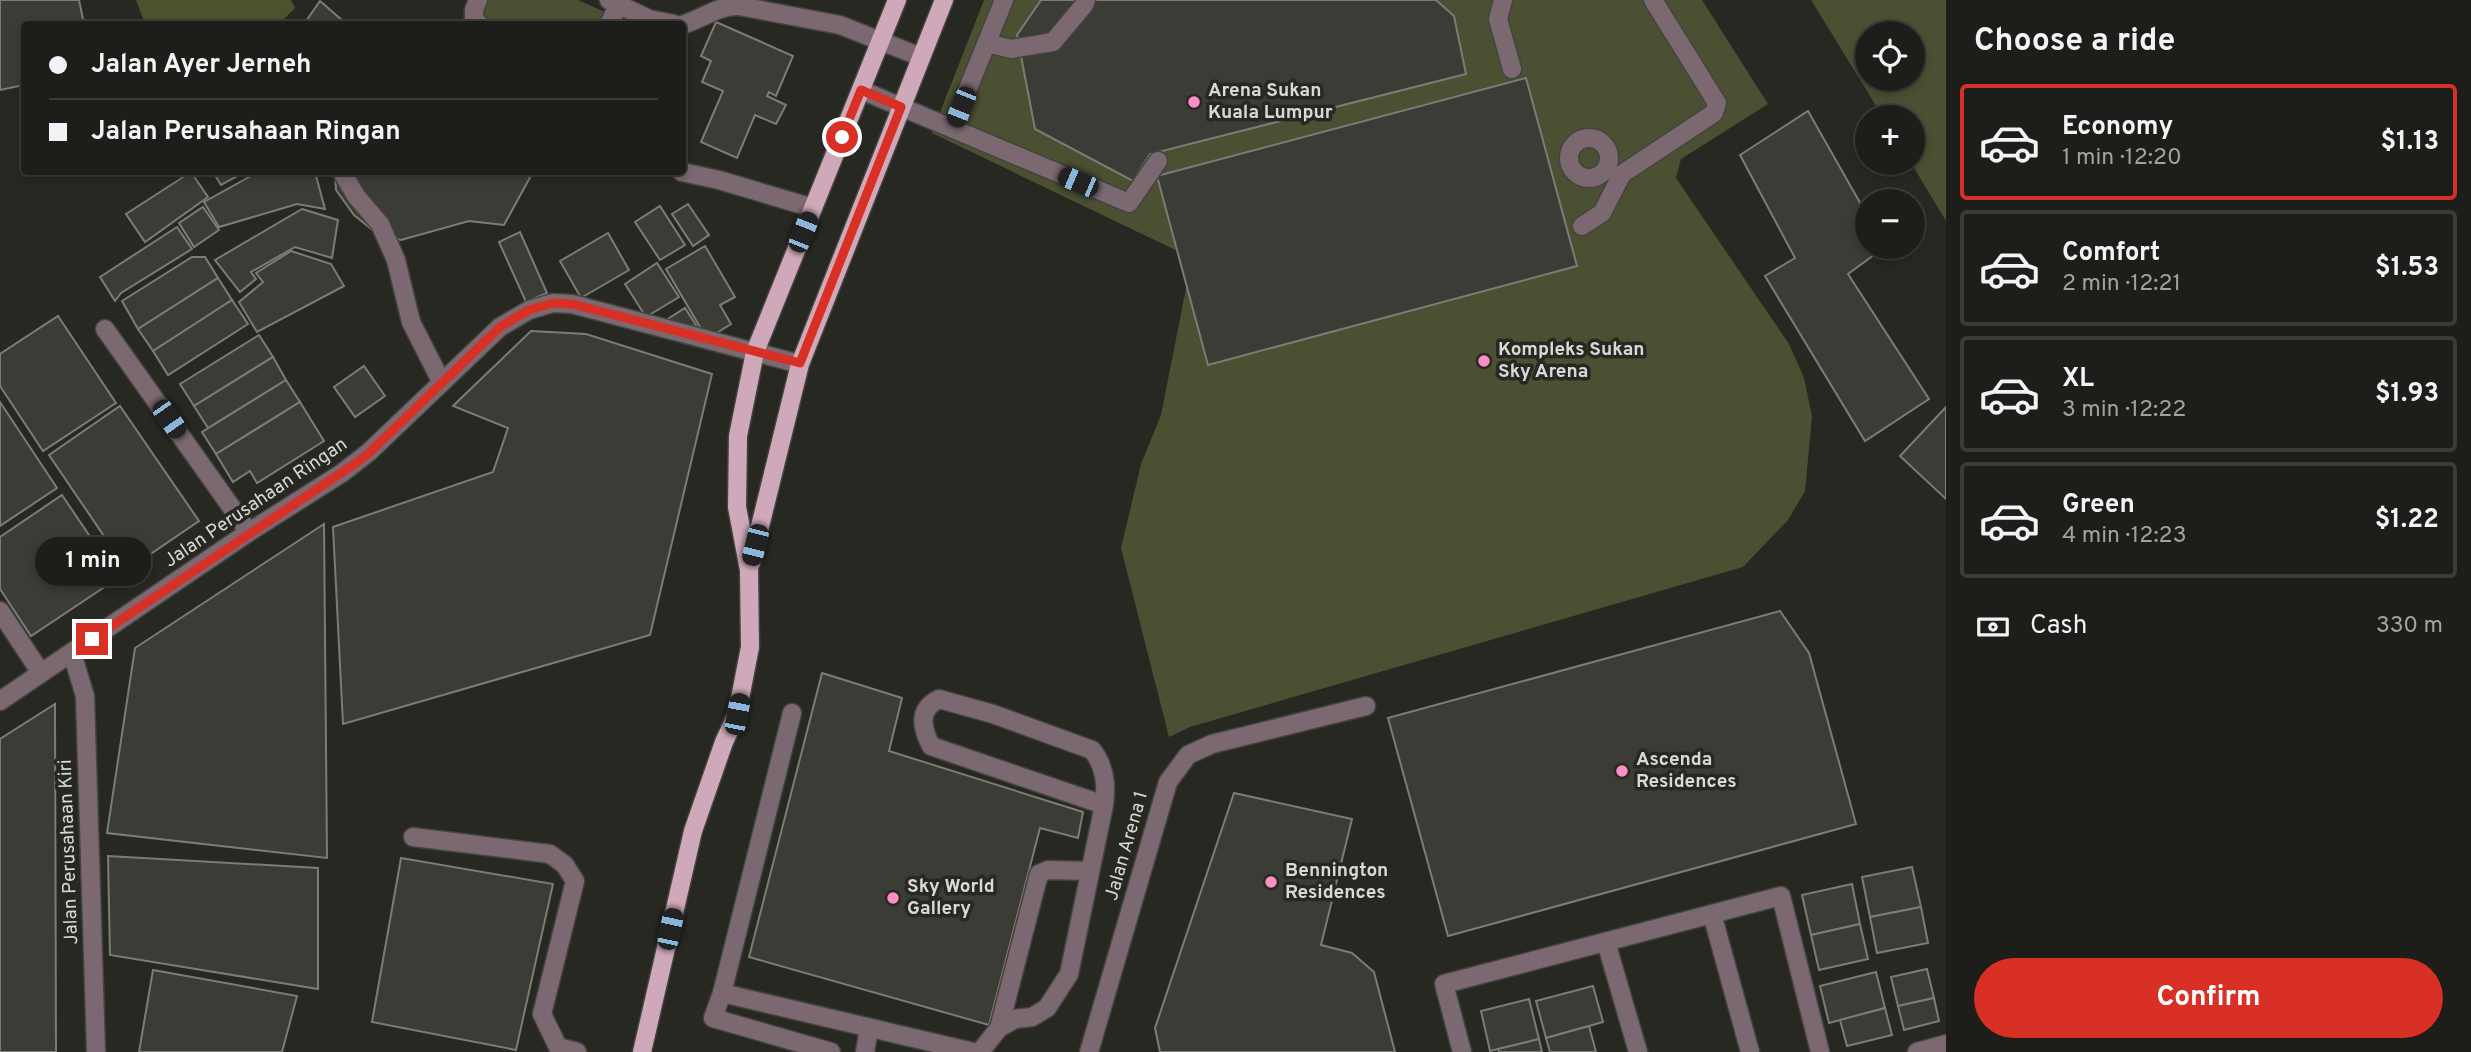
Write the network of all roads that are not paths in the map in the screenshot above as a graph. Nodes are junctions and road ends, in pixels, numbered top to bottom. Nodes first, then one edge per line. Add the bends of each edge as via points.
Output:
1 (478, 0) edge
2 (897, 0) edge
3 (944, 0) edge
4 (1004, 0) edge
5 (1086, 0) edge
6 (1503, 0) edge
7 (1653, 0) edge
8 (614, 2) edge
9 (476, 21) edge
10 (610, 21) edge
11 (659, 21) edge
12 (686, 24) edge
13 (881, 41) junction
14 (987, 43) junction
15 (921, 57) junction
16 (1512, 69) dead end
17 (861, 90) junction
18 (901, 107) junction
19 (952, 128) junction
20 (1158, 162) dead end
21 (686, 173) edge
22 (344, 175) edge
23 (813, 208) junction
24 (1582, 226) dead end
25 (105, 329) dead end
26 (755, 352) junction
27 (800, 363) junction
28 (441, 381) junction
29 (249, 532) junction
30 (749, 570) junction
31 (0, 611) edge
32 (72, 653) junction
33 (41, 673) junction
34 (0, 701) edge
35 (1366, 706) dead end
36 (792, 713) dead end
37 (1104, 804) junction
38 (414, 837) dead end
39 (1090, 871) junction
40 (1712, 914) junction
41 (1606, 943) junction
42 (722, 993) junction
43 (828, 1018) junction
44 (869, 1028) junction
45 (999, 1028) junction
46 (1946, 1044) edge
47 (826, 1051) edge
48 (96, 1052) edge
49 (577, 1052) edge
50 (642, 1052) edge
51 (865, 1052) edge
52 (973, 1052) edge
53 (980, 1052) edge
54 (1089, 1052) edge
55 (1462, 1052) edge
56 (1638, 1052) edge
57 (1750, 1052) edge
58 (1820, 1052) edge
59 (1917, 1052) edge

1 - 9 street
2 - 13 main road
3 - 15 main road
4 - 14 street
5 - 14 street via 1053,42 1011,49
6 - 16 street via 1498,19
7 - 24 street via 1717,103 1714,113 1614,172 1602,213
8 - 10 street
8 - 11 street
12 - 13 street via 739,6 840,25
13 - 15 street
13 - 17 main road
14 - 19 street
15 - 18 main road
17 - 18 street
17 - 23 main road
18 - 19 street
18 - 27 main road
19 - 20 street via 1129,203
21 - 23 street
22 - 28 street via 380,224 396,260 411,322
23 - 26 main road
25 - 29 street
26 - 27 street, Jalan Perusahaan Ringan
26 - 28 street, Jalan Perusahaan Ringan via 572,304 553,303 529,310 500,327
26 - 30 main road via 738,436 737,507
27 - 30 main road
28 - 29 street, Jalan Perusahaan Ringan via 369,453
29 - 32 street, Jalan Perusahaan Ringan
30 - 50 main road via 750,647 737,714 692,831
31 - 33 street
32 - 33 street, Jalan Perusahaan Ringan
32 - 48 street, Jalan Perusahaan Kiri via 85,696
33 - 34 street, Jalan Perusahaan Ringan
35 - 54 street, Jalan Arena 1 via 1212,744 1188,755 1168,782
36 - 42 street
37 - 37 street via 1102,763 1092,750 993,714 939,699 929,704 923,716 931,746
37 - 39 street
38 - 49 street via 550,854 565,865 575,881 542,1014 558,1046
39 - 45 street via 1069,974 1047,1008
39 - 45 street via 1039,874
40 - 41 street
40 - 57 street
40 - 58 street via 1781,896
41 - 55 street via 1444,984
41 - 56 street
42 - 43 street
42 - 47 street via 713,1018
43 - 44 street
43 - 47 street
44 - 51 street
44 - 52 street
45 - 53 street
46 - 59 street

